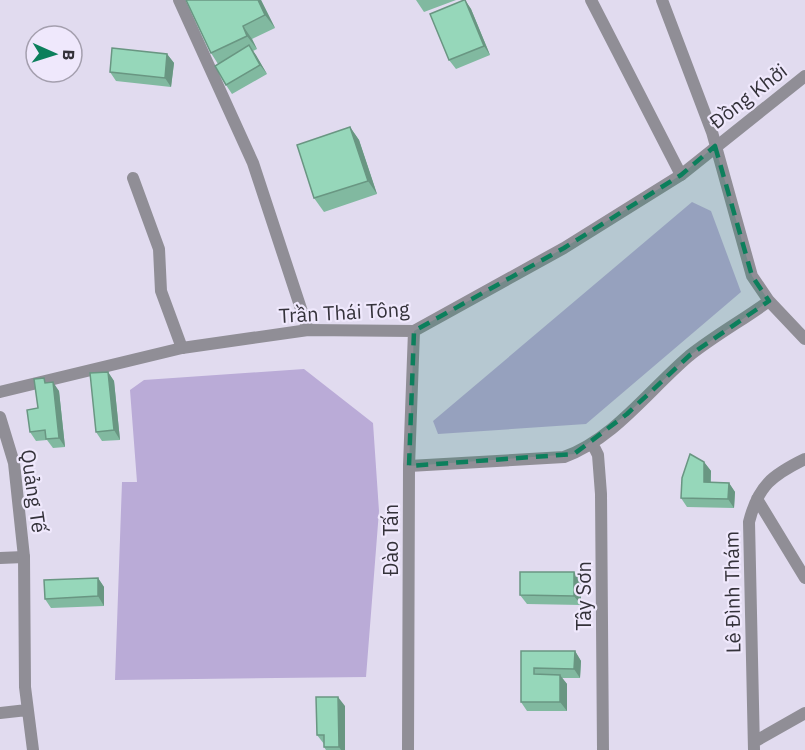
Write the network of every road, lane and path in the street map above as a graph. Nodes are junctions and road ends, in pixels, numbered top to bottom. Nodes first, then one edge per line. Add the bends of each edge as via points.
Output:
1 (179, 0) edge
2 (591, 0) edge
3 (662, 0) edge
4 (805, 76) edge
5 (715, 146) junction
6 (681, 175) junction
7 (133, 178) dead end
8 (769, 301) junction
9 (308, 330) junction
10 (414, 331) junction
11 (805, 339) edge
12 (182, 348) junction
13 (0, 392) edge
14 (0, 417) edge
15 (592, 443) junction
16 (805, 459) edge
17 (409, 466) junction
18 (756, 499) junction
19 (24, 557) junction
20 (0, 558) edge
21 (805, 578) edge
22 (27, 710) junction
23 (0, 713) edge
24 (805, 713) edge
25 (754, 746) edge
26 (33, 750) edge
27 (408, 750) edge
28 (603, 750) edge

1 - 9 street via 253,163
2 - 6 street
3 - 5 street
4 - 5 street, Đồng Khởi
5 - 6 street, Trần Thái Tông
5 - 8 street via 752,276
6 - 10 street, Trần Thái Tông via 564,248
7 - 12 street via 159,249 161,291
8 - 11 street
8 - 15 street via 690,355
9 - 10 street, Trần Thái Tông
9 - 12 street, Trần Thái Tông
10 - 17 street, Đào Tấn
12 - 13 street, Trần Thái Tông
14 - 19 street, Quảng Tế via 14,463
15 - 17 street via 564,458
15 - 28 street, Tây Sơn via 598,455 601,494
16 - 18 street, Lê Đình Thám via 765,483
17 - 27 street, Đào Tấn
18 - 21 street
18 - 25 street, Lê Đình Thám via 749,522
19 - 20 street
19 - 22 street, Quảng Tế
22 - 23 street
22 - 26 street, Quảng Tế
24 - 25 street

